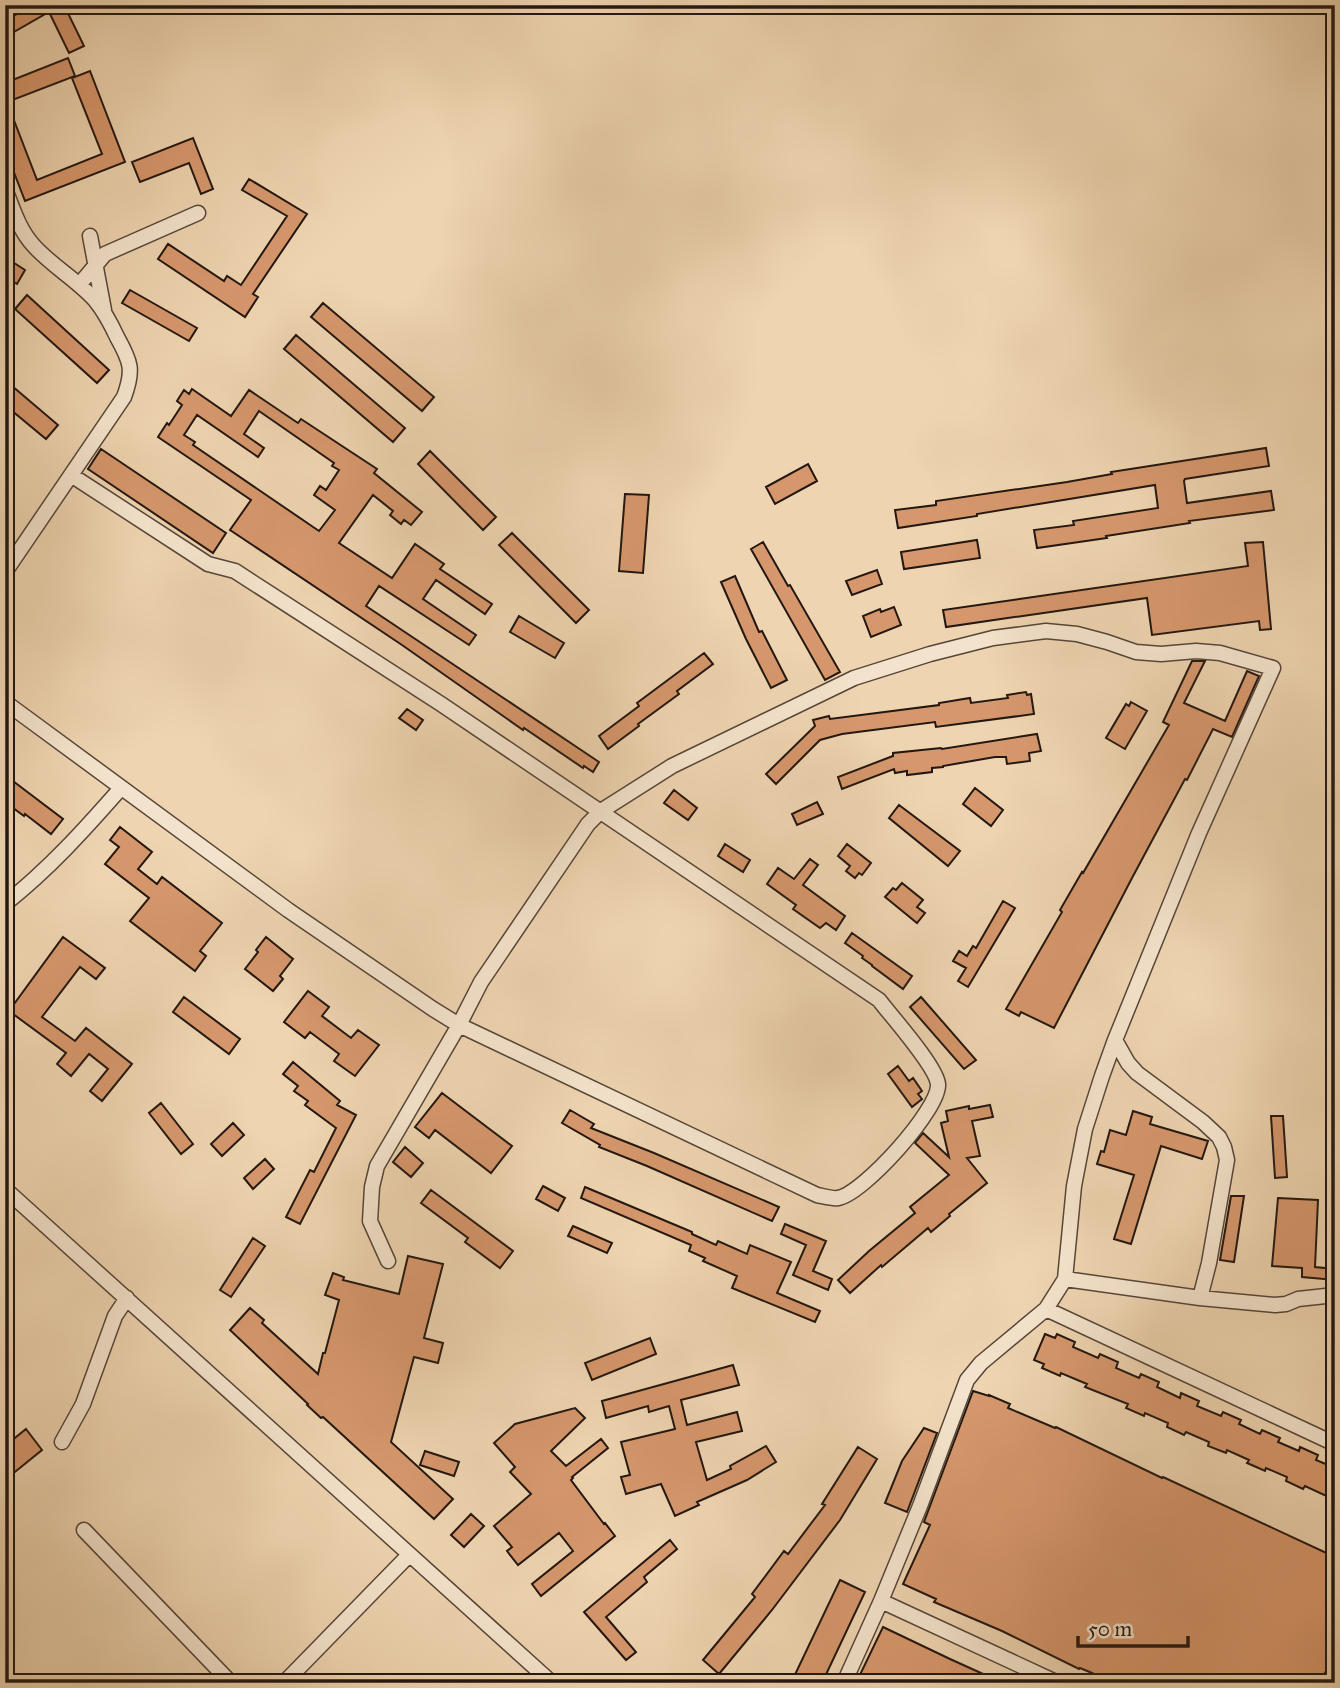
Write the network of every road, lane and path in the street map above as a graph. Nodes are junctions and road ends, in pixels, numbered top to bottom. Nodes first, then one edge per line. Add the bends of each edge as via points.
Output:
1 (5, 189) edge
2 (198, 214) dead end
3 (90, 236) dead end
4 (95, 266) junction
5 (79, 285) junction
6 (104, 311) junction
7 (71, 475) junction
8 (5, 572) edge
9 (5, 702) edge
10 (121, 788) junction
11 (601, 811) junction
12 (6, 902) edge
13 (459, 1025) junction
14 (1115, 1040) junction
15 (5, 1189) edge
16 (388, 1261) dead end
17 (1065, 1279) junction
18 (1335, 1294) edge
19 (127, 1298) junction
20 (1200, 1298) junction
21 (1046, 1309) junction
22 (62, 1442) dead end
23 (1335, 1444) edge
24 (84, 1530) dead end
25 (410, 1555) junction
26 (881, 1601) junction
27 (231, 1683) edge
28 (285, 1683) edge
29 (552, 1683) edge
30 (844, 1683) edge
31 (1058, 1683) edge

1 - 5 street via 32,245
2 - 4 street via 105,254
3 - 4 street
4 - 5 street
4 - 6 street
5 - 6 street
6 - 7 street via 128,356 130,382
7 - 8 street
7 - 11 street via 208,564 235,571
9 - 10 street
10 - 12 street via 83,832
10 - 13 street via 288,910
11 - 13 street via 481,982
11 - 13 street via 879,1000 938,1082 923,1120 856,1190 837,1199 817,1195
11 - 14 street via 672,766 854,678 993,638 1046,631 1077,634 1136,652 1220,653 1273,668 1199,833
13 - 16 street via 377,1166 370,1221
14 - 17 street via 1085,1129
14 - 20 street via 1137,1073 1203,1122 1224,1147 1227,1160
15 - 19 street
17 - 20 street
17 - 21 street
18 - 20 street via 1275,1305
19 - 22 street via 115,1316 83,1404
19 - 25 street
21 - 23 street
21 - 26 street via 967,1380
24 - 27 street
25 - 28 street
25 - 29 street
26 - 30 street
26 - 31 street

